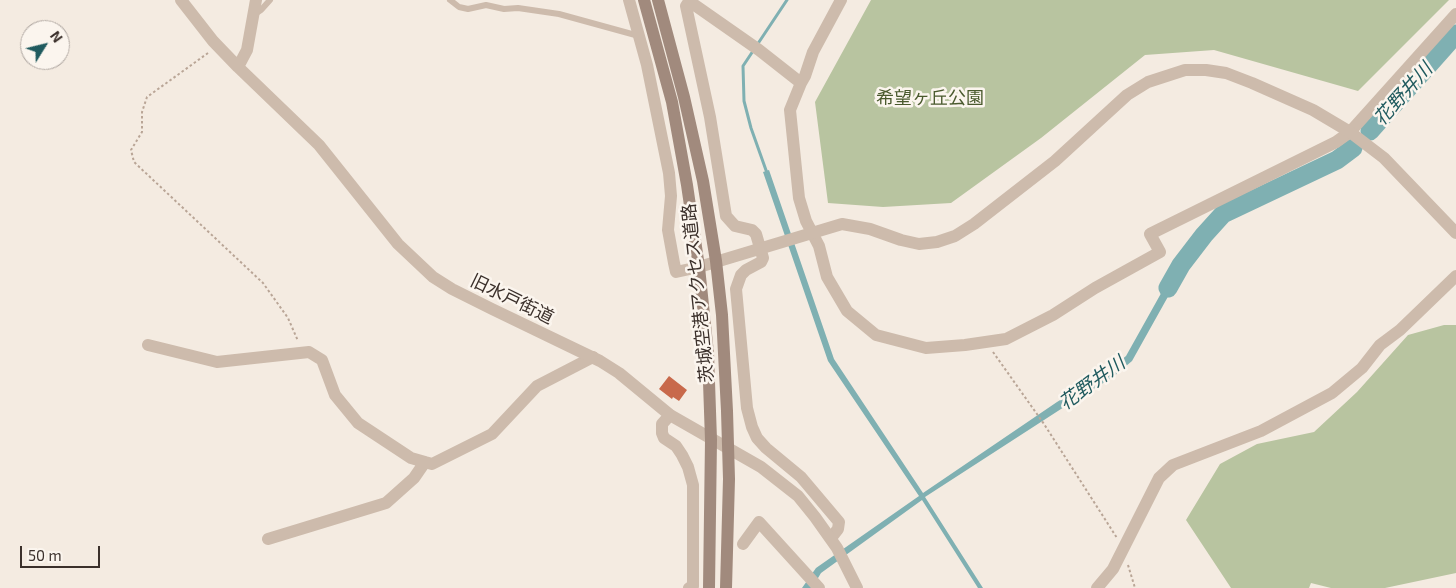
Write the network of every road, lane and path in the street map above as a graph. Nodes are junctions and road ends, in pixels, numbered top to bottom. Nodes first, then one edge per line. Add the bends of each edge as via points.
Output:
1 (181, 0) edge
2 (256, 0) edge
3 (270, 0) edge
4 (450, 0) edge
5 (629, 0) edge
6 (644, 0) edge
7 (658, 0) edge
8 (841, 0) edge
9 (690, 1) edge
10 (254, 14) junction
11 (1456, 14) edge
12 (639, 36) junction
13 (218, 46) junction
14 (238, 67) junction
15 (801, 84) junction
16 (1350, 132) junction
17 (814, 233) junction
18 (1456, 233) edge
19 (762, 249) junction
20 (716, 261) junction
21 (700, 266) junction
22 (1456, 276) edge
23 (986, 342) junction
24 (148, 345) dead end
25 (303, 353) junction
26 (593, 358) junction
27 (670, 415) junction
28 (711, 440) junction
29 (728, 448) junction
30 (425, 462) junction
31 (268, 539) dead end
32 (834, 543) junction
33 (743, 544) dead end
34 (1124, 549) junction
35 (690, 588) edge
36 (709, 588) edge
37 (726, 588) edge
38 (818, 588) edge
39 (857, 588) edge
40 (1097, 588) edge
41 (1135, 588) edge

1 - 13 street, 旧水戸街道
2 - 10 street
3 - 10 lane
4 - 12 lane via 468,9 486,5 559,14
5 - 12 street
6 - 21 main road, 茨城空港アクセス道路 via 672,102
7 - 20 main road, 茨城空港アクセス道路 via 703,180
8 - 15 street via 813,52
9 - 15 street
9 - 19 street via 686,6 710,117 726,216 735,226 752,230
10 - 14 street via 247,50
11 - 16 street
12 - 21 street via 669,173 668,230 676,272
13 - 14 street, 旧水戸街道
13 - 25 path via 146,97 142,132 131,150 134,162 263,283 288,318
14 - 26 street, 旧水戸街道 via 319,145 398,244 433,277
15 - 17 street via 790,110 792,138 799,198 806,221
16 - 17 street via 1313,110 1252,83 1206,70 1184,70 1148,82 1127,95 1048,166 954,236 919,244 842,224
16 - 18 street via 1384,158
16 - 23 street via 1336,142 1150,234 1160,252 1053,315 1006,339
17 - 19 street
17 - 23 street via 827,277 847,310 876,336 926,348
19 - 20 street
19 - 32 street via 761,262 746,270 736,289 752,427 766,448 801,477 839,522
20 - 21 street
20 - 29 main road, 茨城空港アクセス道路 via 726,372
21 - 28 main road, 茨城空港アクセス道路
22 - 34 street via 1332,393 1261,431 1173,465 1158,478
23 - 34 path via 1044,424
24 - 25 street via 217,362
25 - 30 street via 309,352 322,360 335,395 358,423 412,458
26 - 27 street, 旧水戸街道 via 619,373
26 - 30 street via 537,386 492,434 432,464
27 - 28 street, 旧水戸街道
27 - 35 street via 662,424 662,433 682,455 693,485 693,586
28 - 29 street, 旧水戸街道
28 - 36 main road, 茨城空港アクセス道路
29 - 32 street, 旧水戸街道 via 761,467 798,496
29 - 37 main road, 茨城空港アクセス道路
30 - 31 street via 414,478 386,503
32 - 39 street, 旧水戸街道
33 - 38 street via 759,522
34 - 40 street
34 - 41 path

